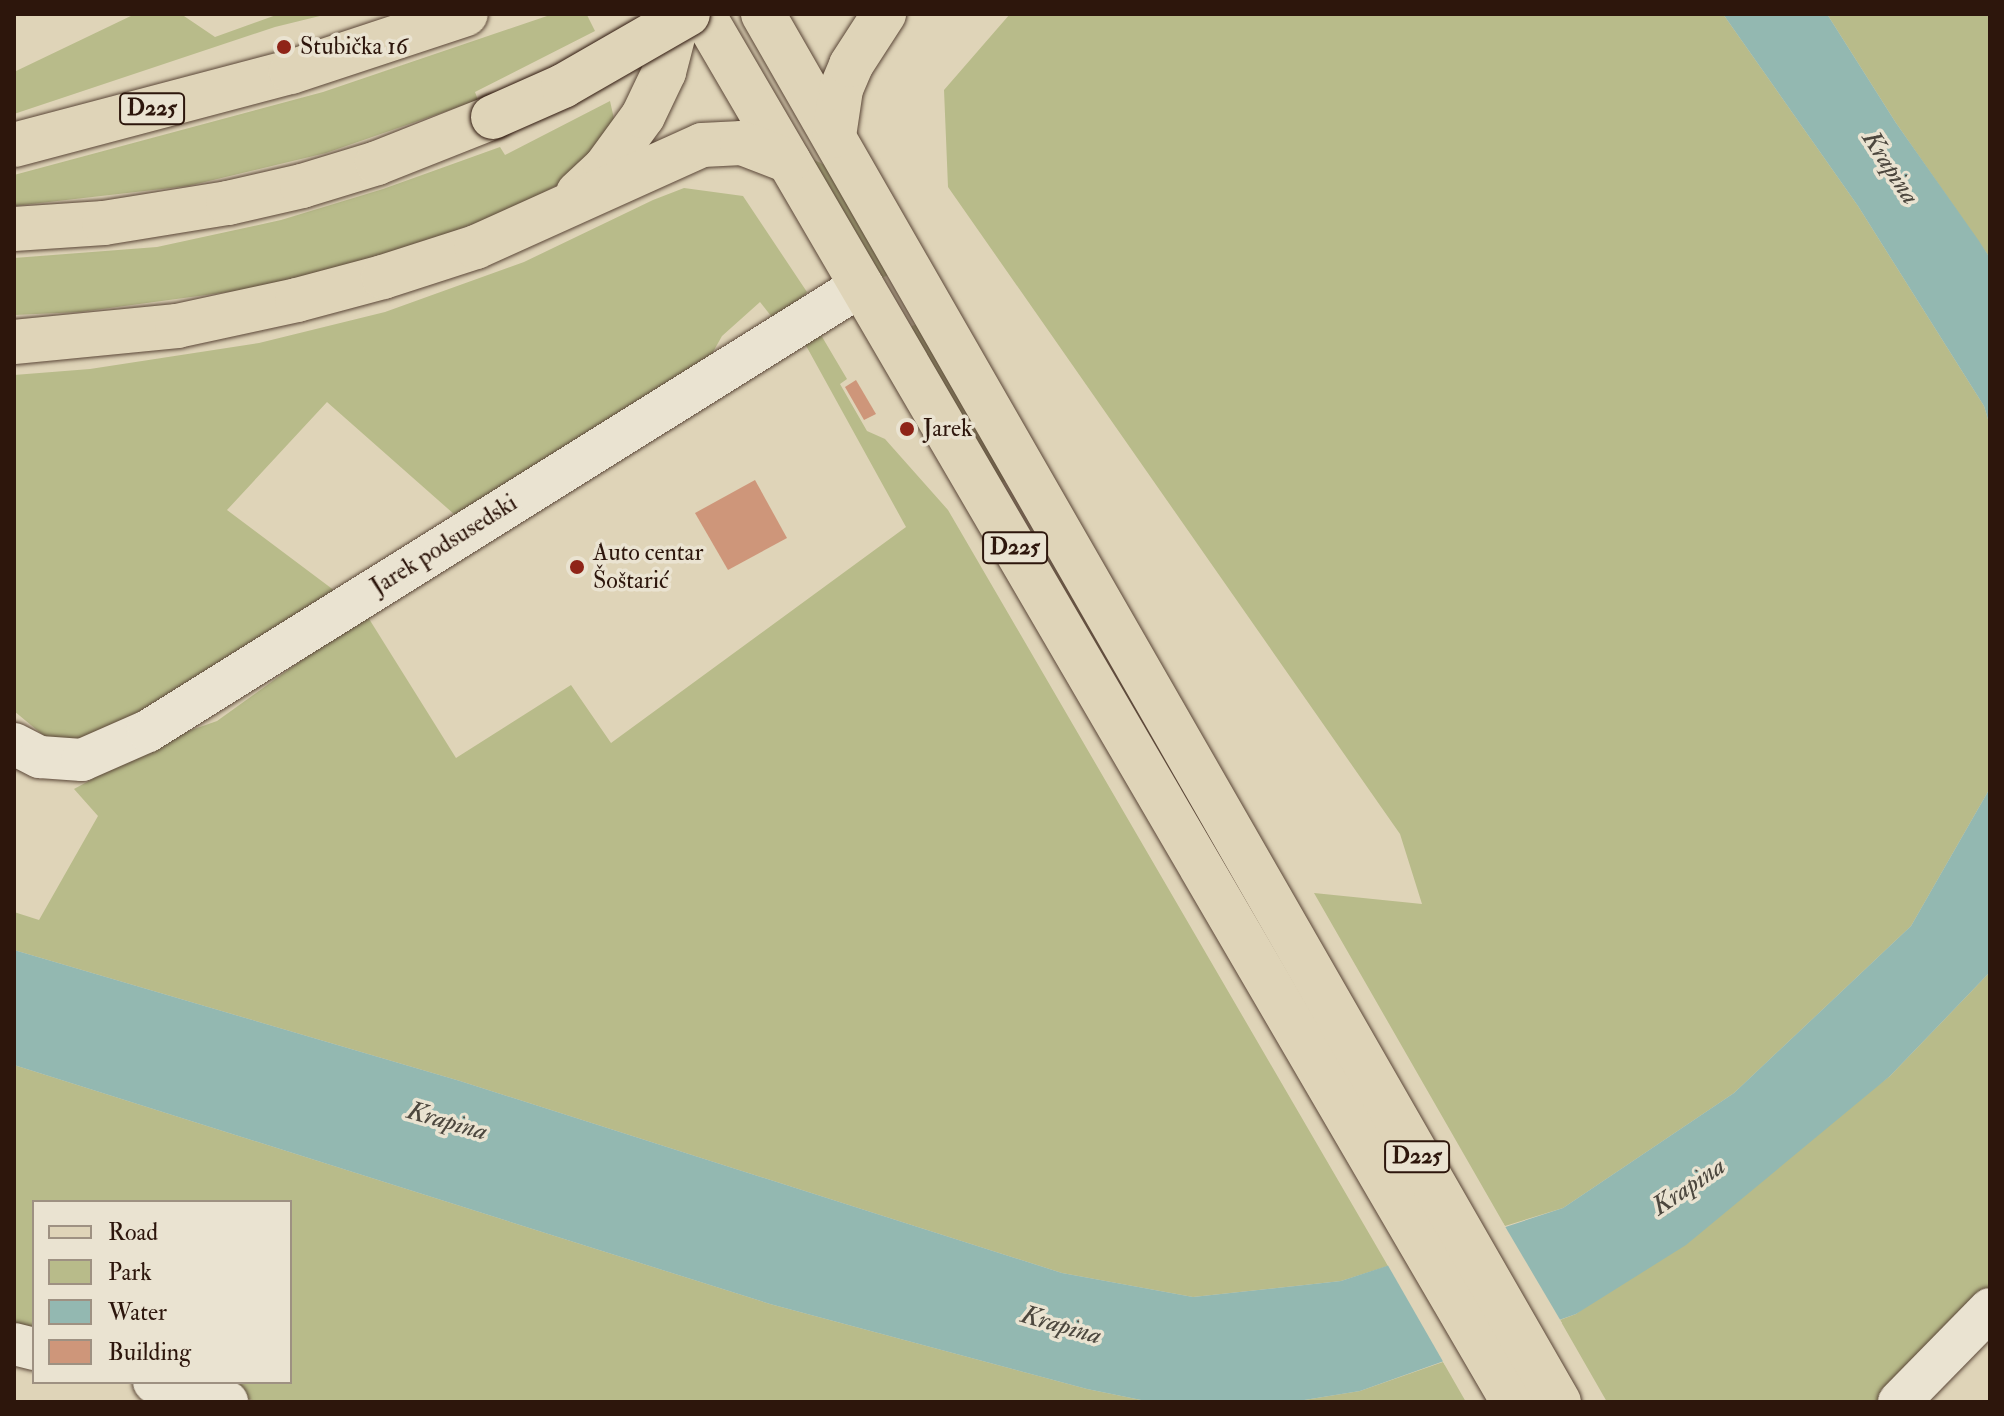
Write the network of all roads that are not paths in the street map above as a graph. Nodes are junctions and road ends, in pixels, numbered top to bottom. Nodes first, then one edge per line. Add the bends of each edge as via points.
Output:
1 (466, 14) edge
2 (762, 14) edge
3 (884, 14) edge
4 (689, 19) edge
5 (767, 73) junction
6 (834, 136) junction
7 (14, 145) edge
8 (785, 154) junction
9 (556, 214) junction
10 (14, 229) edge
11 (862, 285) junction
12 (14, 342) edge
13 (14, 744) edge
14 (1259, 923) junction
15 (1990, 1309) edge
16 (161, 1384) edge
17 (227, 1402) edge
18 (1513, 1402) edge
19 (1559, 1402) edge
20 (1899, 1402) edge

1 - 7 main road, D225 via 291,72
2 - 5 main road
2 - 6 main road
3 - 6 main road via 841,89
4 - 5 main road, D225
4 - 8 main road
4 - 9 main road via 643,116 605,168
4 - 10 main road, bridge via 563,86 377,163 258,196 104,223
5 - 6 main road, D225
5 - 8 main road
6 - 14 main road, D225
8 - 9 main road via 742,143 702,145
8 - 11 main road, D225
9 - 12 main road via 476,247 297,300 177,326
11 - 13 lane, Jarek podsusedski via 148,731 82,760 40,757
11 - 14 main road, D225
14 - 18 main road, D225
14 - 19 main road, D225
15 - 20 lane
16 - 17 lane

